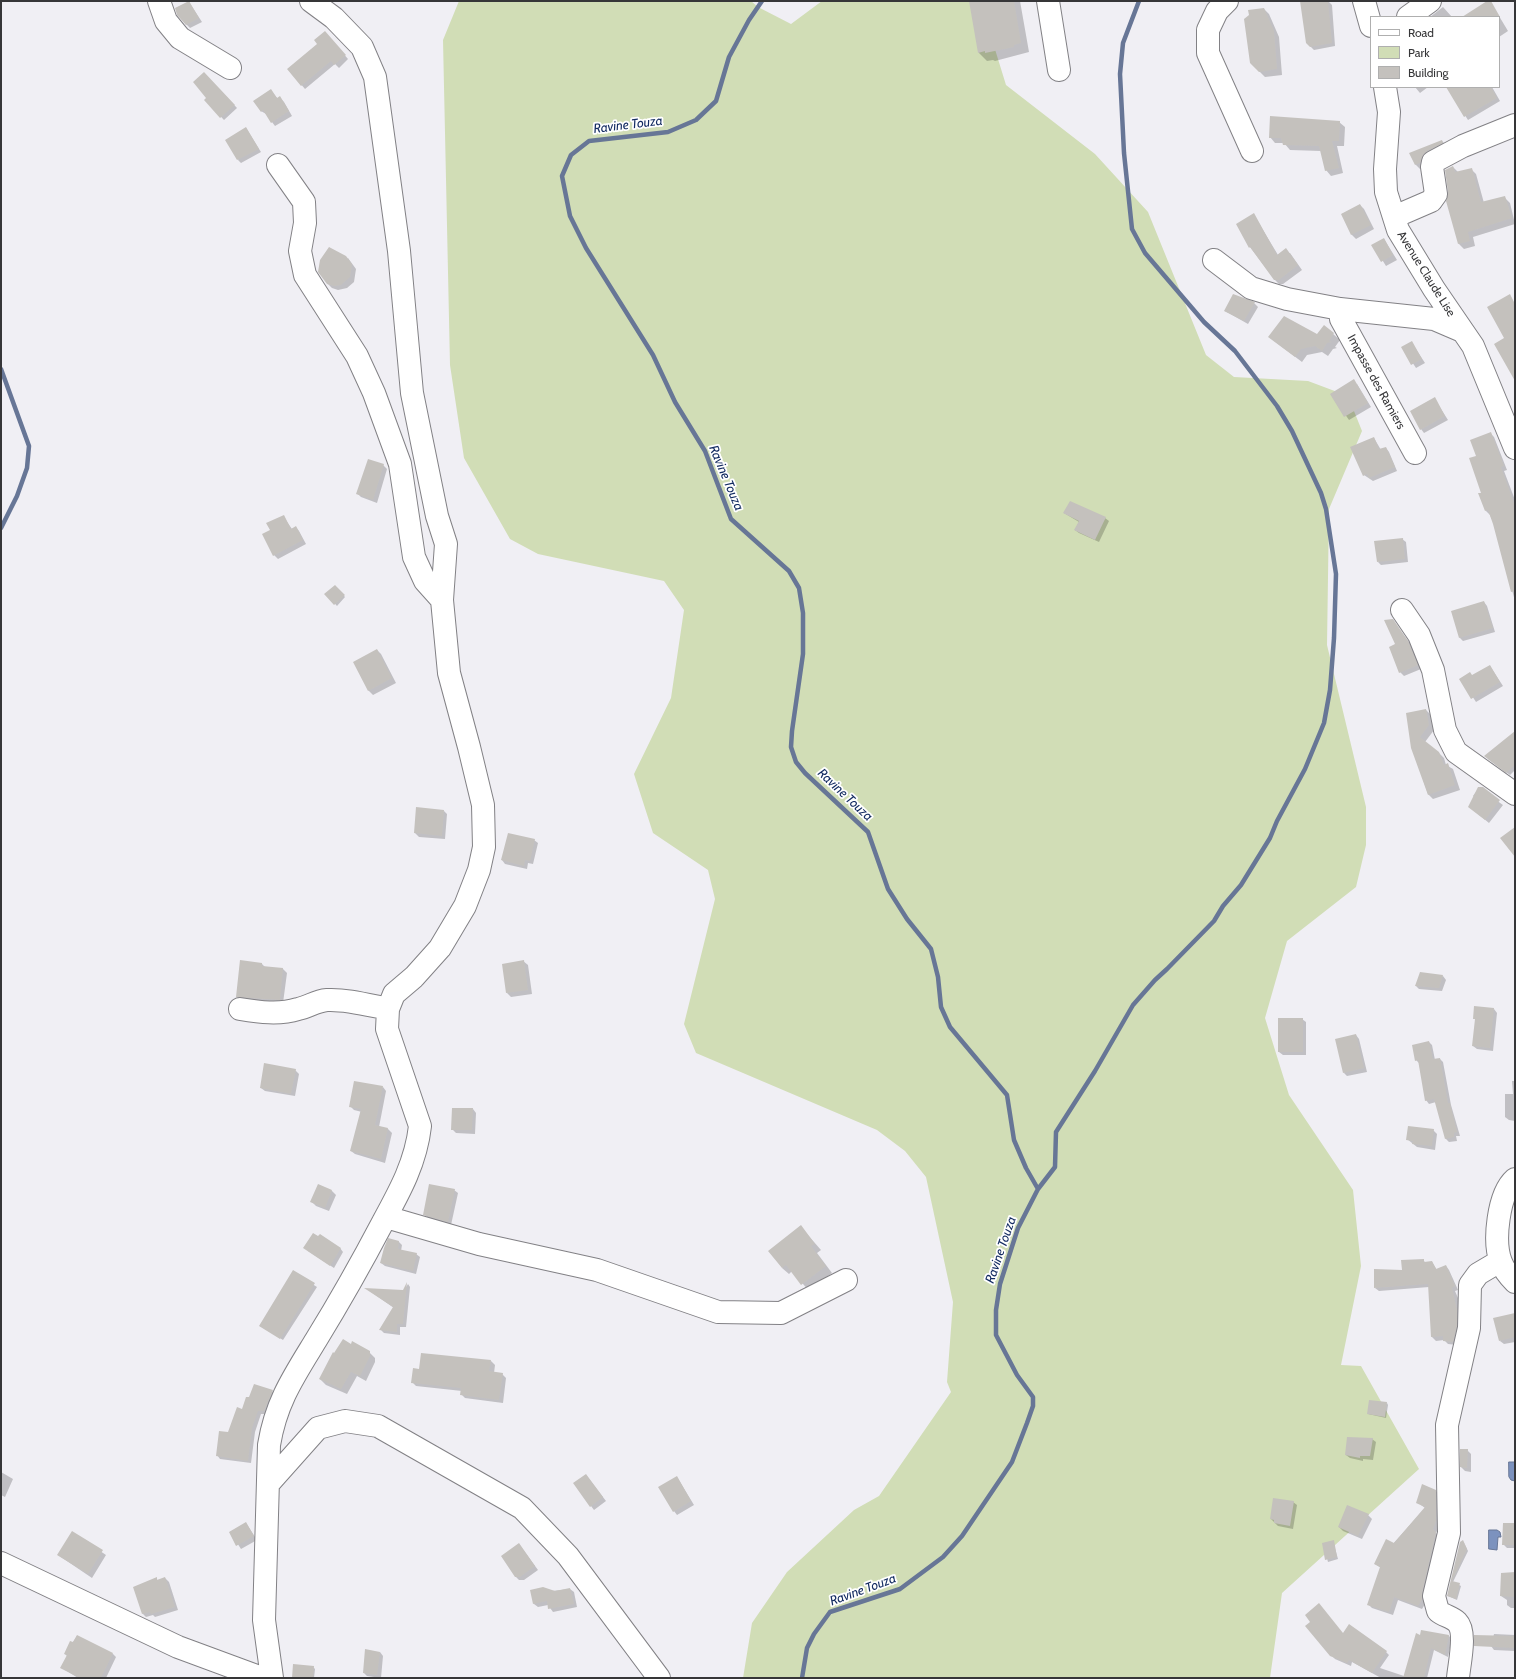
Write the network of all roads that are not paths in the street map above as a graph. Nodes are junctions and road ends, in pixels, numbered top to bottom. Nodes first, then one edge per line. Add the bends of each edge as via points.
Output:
1 (159, 1) edge
2 (311, 1) edge
3 (1048, 1) edge
4 (1227, 1) edge
5 (1364, 1) edge
6 (1430, 1) edge
7 (1409, 16) edge
8 (1370, 22) edge
9 (230, 68) dead end
10 (1059, 70) dead end
11 (1385, 88) edge
12 (1515, 125) edge
13 (1252, 151) dead end
14 (278, 165) dead end
15 (1394, 217) junction
16 (1214, 260) dead end
17 (1340, 309) junction
18 (1462, 330) junction
19 (1515, 448) edge
20 (1415, 453) dead end
21 (442, 600) junction
22 (1402, 610) dead end
23 (1515, 794) edge
24 (240, 1009) dead end
25 (388, 1009) junction
26 (1515, 1179) edge
27 (386, 1217) junction
28 (1500, 1261) junction
29 (846, 1280) dead end
30 (1515, 1282) edge
31 (269, 1483) junction
32 (1, 1564) edge
33 (262, 1678) edge
34 (272, 1678) edge
35 (659, 1678) edge
36 (1458, 1678) edge

1 - 9 street via 166,21 180,38
2 - 21 street via 334,18 362,46 375,77 399,251 412,393 437,516 446,544
3 - 10 street
4 - 13 street via 1217,11 1208,30 1208,53
5 - 8 street
6 - 7 street
11 - 15 street, Avenue Claude Lise via 1389,112 1386,192
12 - 15 street via 1463,146 1433,162 1436,194 1431,201
14 - 21 street via 304,202 305,223 300,251 305,275 357,356 374,393 400,464 414,557 425,580
15 - 18 street, Avenue Claude Lise via 1398,230 1434,290
16 - 17 street via 1251,288
17 - 18 street via 1434,320
17 - 20 street, Impasse des Ramiers via 1341,319
18 - 19 street, Avenue Claude Lise via 1473,346
21 - 25 street via 449,673 483,805 484,847 479,870 465,906 440,948 414,977 394,994
22 - 23 street via 1418,635 1432,670 1444,730 1456,752
24 - 25 street via 263,1013 284,1012 299,1009 315,1001 328,1000
25 - 27 street via 387,1029 420,1126 418,1142 407,1177
26 - 28 street via 1511,1182 1501,1205 1497,1226
27 - 29 street via 478,1244 597,1270 718,1312 781,1314
27 - 31 street via 359,1270 284,1392 270,1437
28 - 30 street
28 - 36 street via 1478,1274 1470,1285 1469,1328 1447,1424 1448,1533 1434,1596 1438,1611 1460,1627 1462,1640
31 - 34 street via 264,1620
31 - 35 street via 318,1428 345,1421 378,1426 522,1508 568,1556
32 - 33 street via 178,1647

